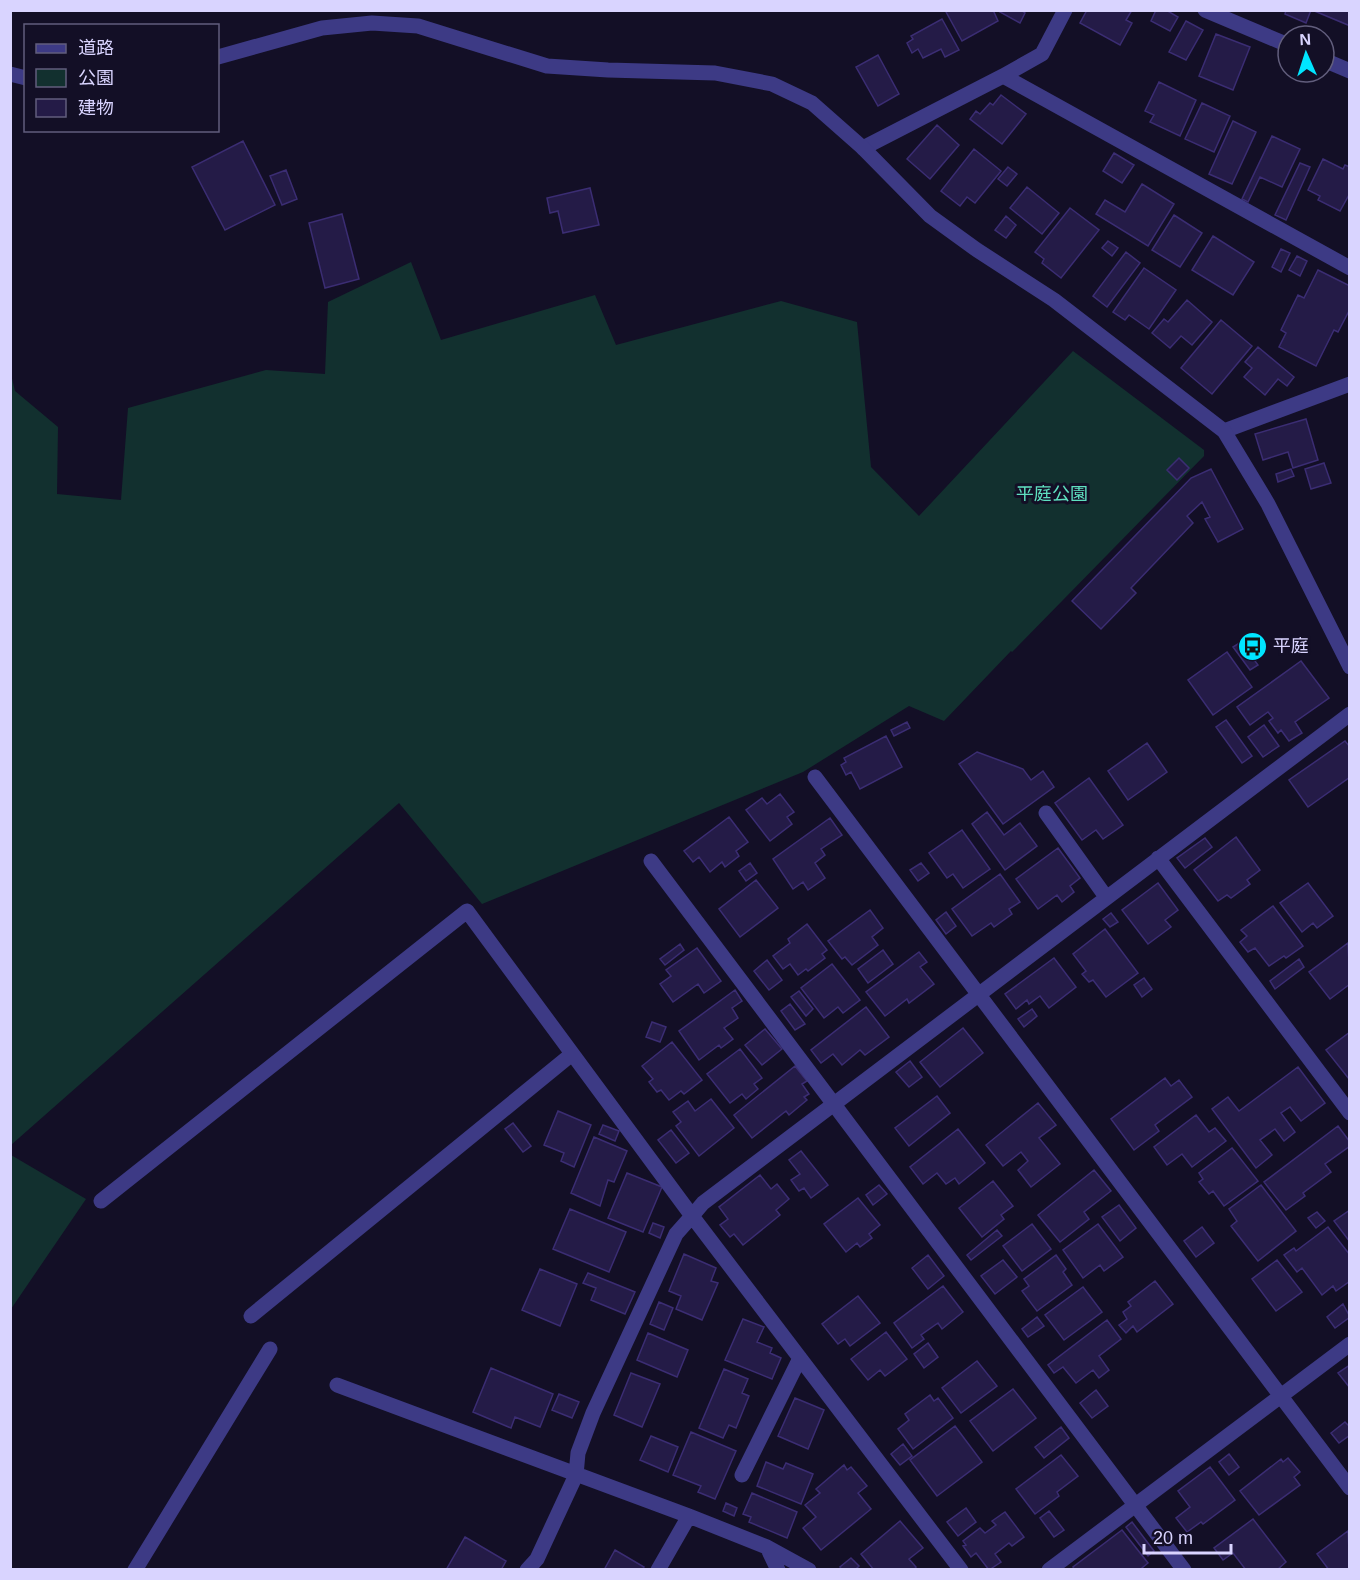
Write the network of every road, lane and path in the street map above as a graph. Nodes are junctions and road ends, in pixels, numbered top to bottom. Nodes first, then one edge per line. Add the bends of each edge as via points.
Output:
1 (1065, 10) edge
2 (1205, 10) edge
3 (1276, 40) edge
4 (219, 57) edge
5 (1336, 65) edge
6 (1350, 71) edge
7 (1003, 76) junction
8 (863, 148) junction
9 (1350, 268) edge
10 (1350, 384) edge
11 (1224, 431) junction
12 (1350, 667) edge
13 (1350, 714) edge
14 (815, 777) dead end
15 (1046, 813) dead end
16 (1158, 858) junction
17 (651, 861) dead end
18 (1106, 897) junction
19 (979, 994) junction
20 (572, 1054) junction
21 (834, 1106) junction
22 (1350, 1113) edge
23 (101, 1201) dead end
24 (692, 1216) junction
25 (251, 1316) dead end
26 (1350, 1344) edge
27 (270, 1349) dead end
28 (800, 1358) junction
29 (337, 1385) dead end
30 (1281, 1397) junction
31 (576, 1475) junction
32 (742, 1475) dead end
33 (1350, 1488) edge
34 (1136, 1504) junction
35 (688, 1516) junction
36 (767, 1547) junction
37 (135, 1569) edge
38 (527, 1569) edge
39 (658, 1569) edge
40 (778, 1569) edge
41 (809, 1569) edge
42 (961, 1569) edge
43 (1049, 1569) edge
44 (1184, 1569) edge

1 - 7 street via 1041,54
2 - 3 street
4 - 8 street via 322,28 372,23 418,26 548,66 715,73 772,84 812,103
5 - 6 street
7 - 8 street
7 - 9 street
8 - 11 street via 930,216 1054,300
10 - 11 street
11 - 12 street via 1268,504
13 - 16 street
14 - 19 street
15 - 18 street
16 - 18 street
16 - 22 street
17 - 21 street
18 - 19 street
19 - 21 street
19 - 30 street
20 - 23 street via 466,911
20 - 24 street
20 - 25 street
21 - 24 street via 703,1203
21 - 34 street
24 - 28 street
24 - 31 street via 676,1234 593,1413 578,1453
26 - 30 street
27 - 37 street
28 - 32 street
28 - 42 street
29 - 31 street
30 - 33 street
30 - 34 street
31 - 35 street
31 - 38 street via 537,1559
34 - 43 street
34 - 44 street
35 - 36 street
35 - 39 street
36 - 40 street
36 - 41 street

